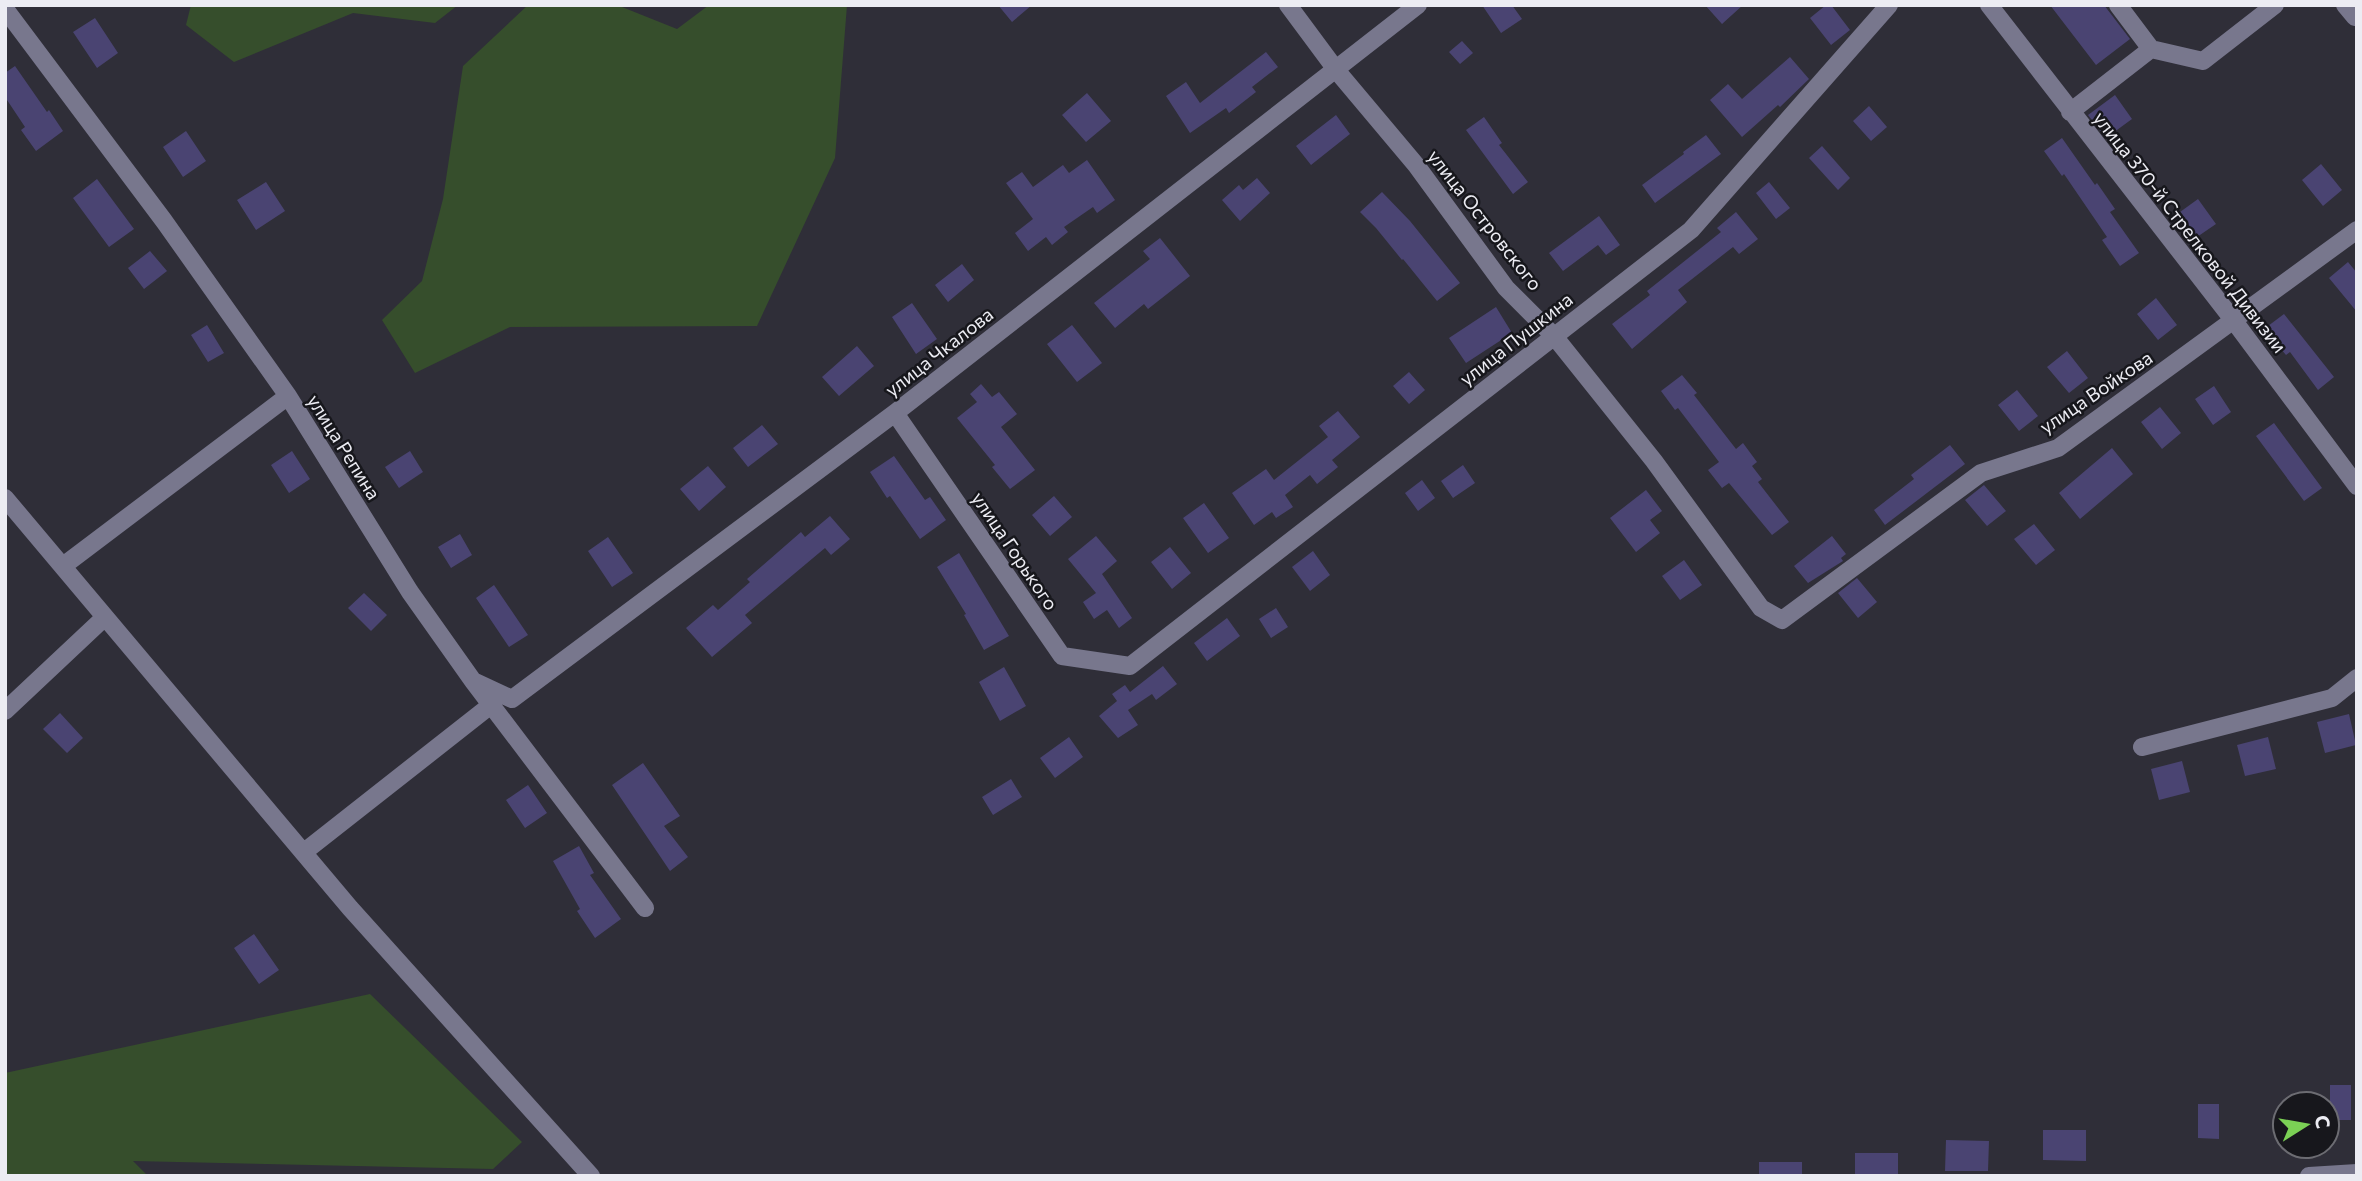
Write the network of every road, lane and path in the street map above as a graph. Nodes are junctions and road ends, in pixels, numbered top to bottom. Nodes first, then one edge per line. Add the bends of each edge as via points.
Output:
1 (1288, 5) edge
2 (1419, 5) edge
3 (1889, 5) edge
4 (1989, 5) edge
5 (2118, 5) edge
6 (2275, 5) edge
7 (5, 9) edge
8 (2151, 49) junction
9 (1337, 71) junction
10 (2070, 112) junction
11 (2357, 230) edge
12 (2234, 321) junction
13 (1554, 336) junction
14 (288, 396) junction
15 (894, 413) junction
16 (2357, 486) edge
17 (5, 498) edge
18 (62, 566) junction
19 (105, 617) junction
20 (1782, 621) joint
21 (1130, 666) joint
22 (2357, 678) edge
23 (473, 681) junction
24 (491, 705) junction
25 (5, 711) edge
26 (2141, 747) dead end
27 (304, 852) junction
28 (645, 908) dead end
29 (2357, 1173) edge
30 (591, 1176) edge
31 (2309, 1176) edge

1 - 9 street, улица Островского
2 - 9 street, улица Чкалова
3 - 13 street, улица Пушкина via 1691,230
4 - 10 street, улица 370-й Стрелковой Дивизии
5 - 8 street
6 - 8 street via 2203,61
7 - 14 street, улица Репина
8 - 10 street
9 - 13 street, улица Островского via 1416,165 1506,288
9 - 15 street, улица Чкалова
10 - 12 street, улица 370-й Стрелковой Дивизии
11 - 12 street, улица Войкова
12 - 16 street, улица 370-й Стрелковой Дивизии
12 - 20 street, улица Войкова via 2058,448 1981,473
13 - 20 street, улица Островского via 1654,461 1761,608
13 - 21 street, улица Пушкина
14 - 18 street
14 - 23 street, улица Репина via 410,592
15 - 21 street, улица Горького via 1062,656
15 - 23 street, улица Чкалова via 512,699
17 - 18 street
18 - 19 street
19 - 25 street
19 - 27 street
22 - 26 street via 2332,698
23 - 24 street, улица Репина
24 - 27 street
24 - 28 street, улица Репина
27 - 30 street
29 - 31 street

